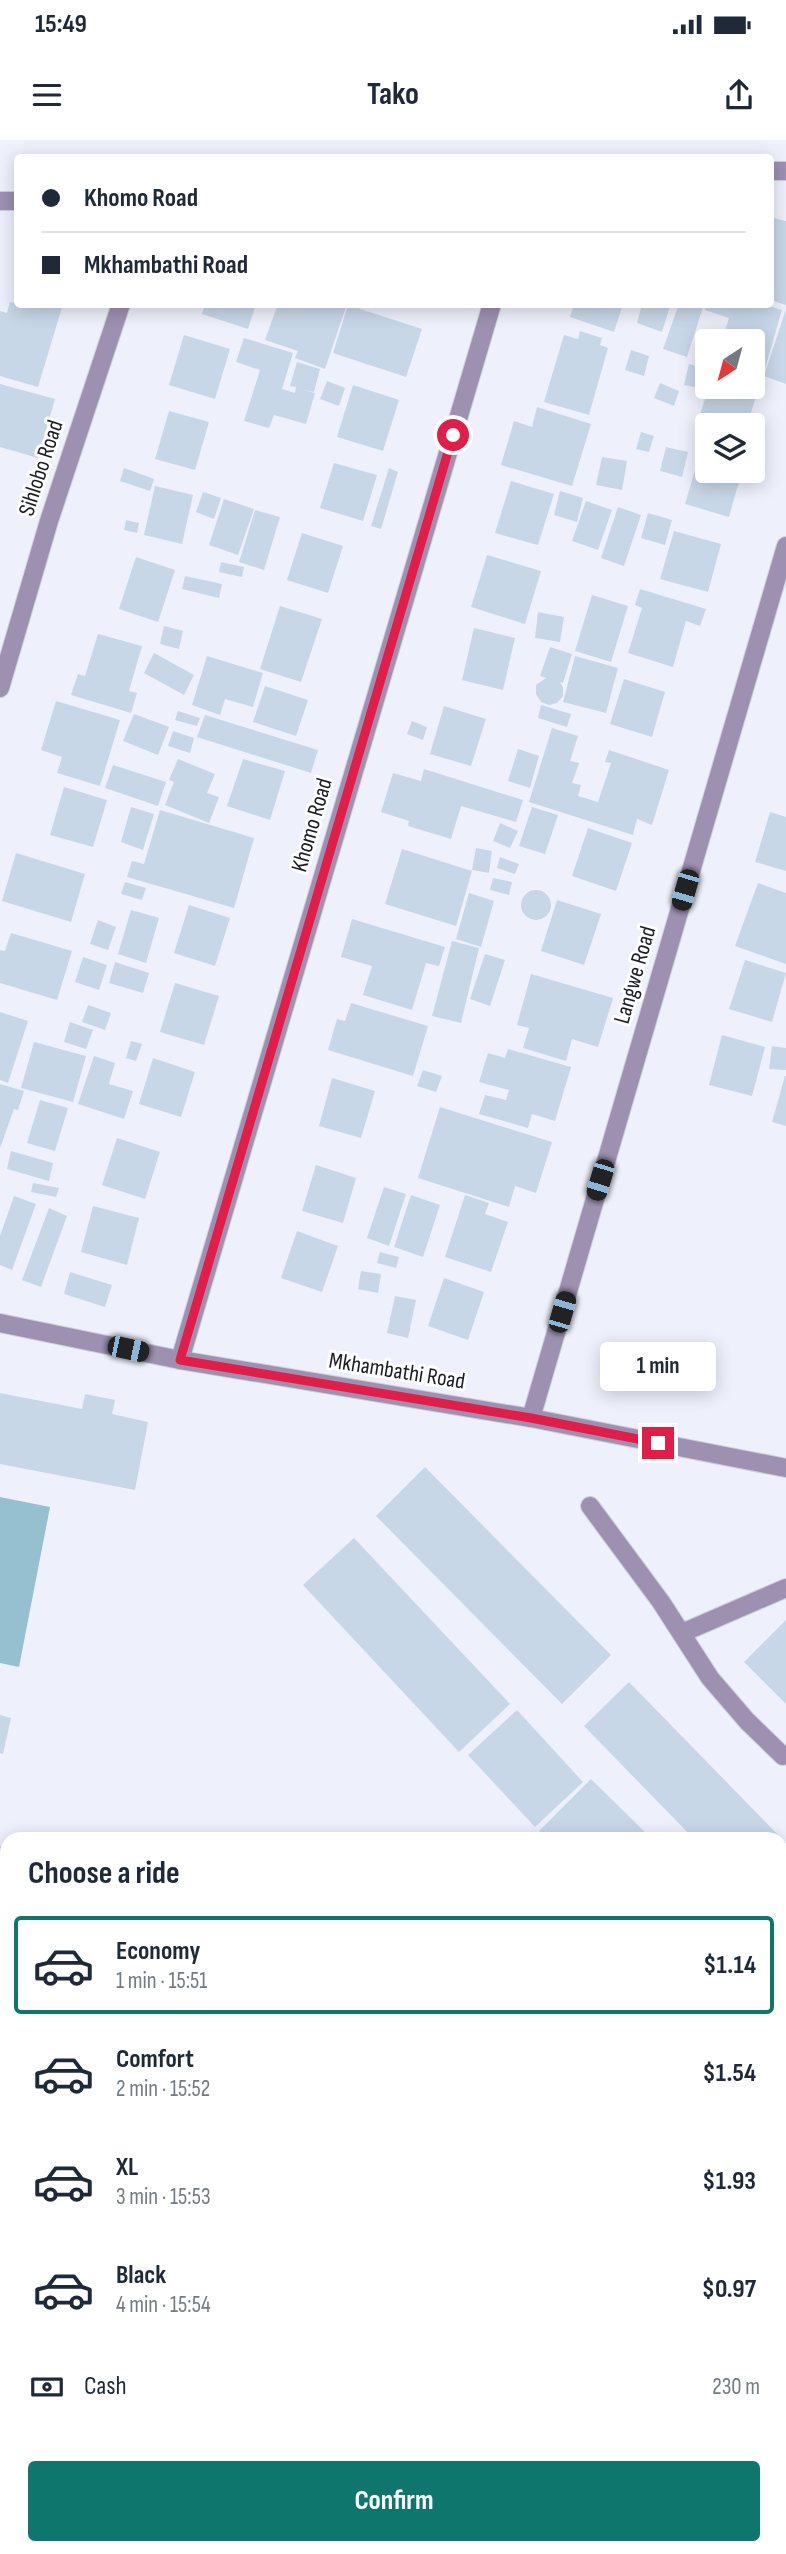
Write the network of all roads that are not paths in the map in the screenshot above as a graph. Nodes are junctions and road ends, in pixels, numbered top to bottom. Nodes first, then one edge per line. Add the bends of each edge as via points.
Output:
1 (120, 308) edge
2 (491, 308) edge
3 (786, 546) edge
4 (0, 688) edge
5 (0, 1323) edge
6 (180, 1360) junction
7 (531, 1418) junction
8 (786, 1468) edge
9 (590, 1506) dead end
10 (786, 1588) edge
11 (682, 1633) junction
12 (783, 1756) dead end

1 - 4 street, Sihlobo Road
2 - 6 street, Khomo Road
3 - 7 street, Langwe Road
5 - 6 street, Mkhambathi Road
6 - 7 street, Mkhambathi Road
7 - 8 street, Mkhambathi Road
9 - 11 street
10 - 11 street
11 - 12 street via 726,1698

